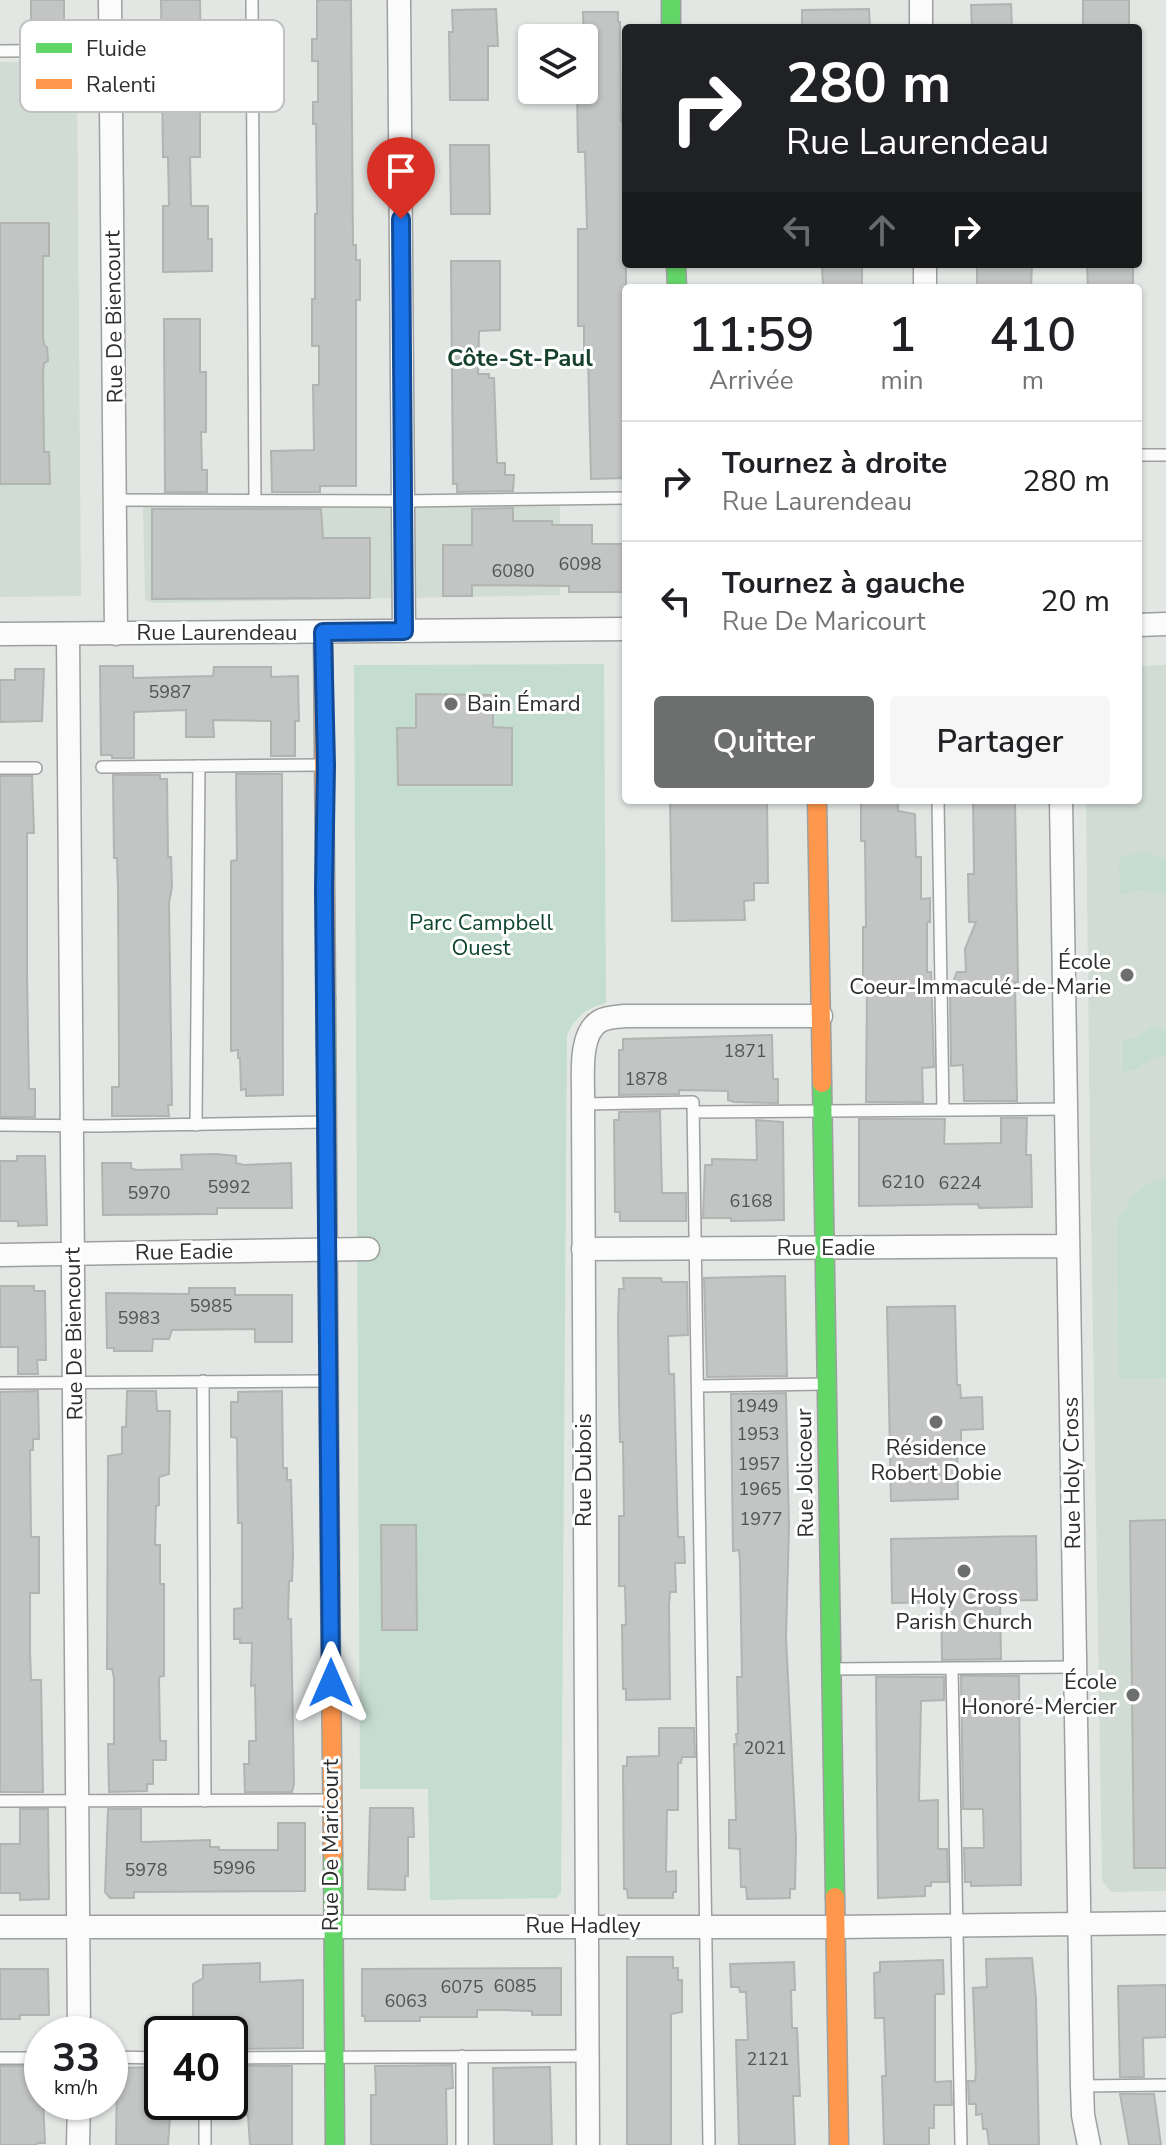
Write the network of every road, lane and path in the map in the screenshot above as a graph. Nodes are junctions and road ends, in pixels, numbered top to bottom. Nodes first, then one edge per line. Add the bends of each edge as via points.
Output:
1 (252, 0) edge
2 (399, 0) edge
3 (671, 0) edge
4 (921, 0) edge
5 (252, 20) edge
6 (671, 24) edge
7 (921, 24) edge
8 (0, 51) edge
9 (20, 51) edge
10 (111, 112) edge
11 (253, 112) edge
12 (1142, 455) edge
13 (1166, 455) edge
14 (622, 498) edge
15 (116, 500) junction
16 (255, 500) junction
17 (404, 501) junction
18 (1166, 624) edge
19 (1142, 625) edge
20 (622, 629) edge
21 (404, 631) junction
22 (323, 632) junction
23 (0, 634) edge
24 (68, 634) junction
25 (116, 634) junction
26 (326, 765) junction
27 (199, 766) junction
28 (102, 767) dead end
29 (0, 768) edge
30 (36, 768) dead end
31 (817, 804) edge
32 (938, 804) edge
33 (1061, 804) edge
34 (821, 1016) junction
35 (583, 1104) junction
36 (823, 1109) junction
37 (1066, 1109) junction
38 (943, 1110) junction
39 (693, 1112) junction
40 (326, 1122) junction
41 (0, 1125) edge
42 (72, 1125) junction
43 (196, 1125) junction
44 (1068, 1246) junction
45 (696, 1248) junction
46 (825, 1248) junction
47 (329, 1249) junction
48 (368, 1249) dead end
49 (583, 1249) junction
50 (73, 1254) junction
51 (0, 1255) edge
52 (203, 1381) junction
53 (330, 1381) junction
54 (75, 1382) junction
55 (0, 1383) edge
56 (827, 1384) junction
57 (698, 1386) junction
58 (1075, 1667) junction
59 (952, 1668) junction
60 (832, 1669) junction
61 (331, 1800) junction
62 (0, 1801) edge
63 (79, 1801) junction
64 (205, 1801) junction
65 (1166, 1923) edge
66 (957, 1924) junction
67 (1080, 1924) junction
68 (586, 1926) junction
69 (707, 1926) junction
70 (0, 1927) edge
71 (79, 1927) junction
72 (332, 1927) junction
73 (836, 1927) junction
74 (79, 2016) edge
75 (334, 2056) junction
76 (462, 2056) junction
77 (587, 2056) junction
78 (0, 2058) edge
79 (24, 2058) edge
80 (248, 2058) edge
81 (1166, 2085) edge
82 (1082, 2086) junction
83 (79, 2120) edge
84 (205, 2120) edge
85 (78, 2145) edge
86 (205, 2145) edge
87 (335, 2145) edge
88 (462, 2145) edge
89 (588, 2145) edge
90 (709, 2145) edge
91 (839, 2145) edge
92 (961, 2145) edge
93 (1089, 2145) edge

1 - 5 lane
2 - 17 street
3 - 6 street
4 - 7 street
8 - 9 lane
10 - 15 street, Rue De Biencourt
11 - 16 lane
12 - 13 lane
14 - 17 lane
15 - 16 lane
15 - 25 street, Rue De Biencourt
16 - 17 lane
17 - 21 street
18 - 19 street
20 - 21 street, Rue Laurendeau
21 - 22 street, Rue Laurendeau
22 - 25 street, Rue Laurendeau
22 - 26 street, Rue De Maricourt
23 - 24 street, Rue Laurendeau
24 - 25 street, Rue Laurendeau
24 - 42 street, Rue De Biencourt
26 - 27 lane
26 - 40 street, Rue De Maricourt
27 - 28 lane
27 - 43 lane
29 - 30 lane
31 - 34 street, Rue Jolicoeur
32 - 38 lane
33 - 37 street, Rue Holy Cross
34 - 35 street, Rue Dubois via 602,1019 589,1030
34 - 36 street, Rue Jolicoeur
35 - 39 lane via 693,1102
35 - 49 street, Rue Dubois
36 - 38 lane
36 - 39 lane
36 - 46 street, Rue Jolicoeur
37 - 38 lane
37 - 44 street, Rue Holy Cross
39 - 45 lane
40 - 43 lane
40 - 47 street, Rue De Maricourt
41 - 42 lane
42 - 43 lane
42 - 50 street, Rue De Biencourt
44 - 46 street, Rue Eadie
44 - 58 street, Rue Holy Cross
45 - 46 street, Rue Eadie
45 - 49 street, Rue Eadie
45 - 57 lane
46 - 56 street, Rue Jolicoeur
47 - 48 street, Rue Eadie
47 - 50 street, Rue Eadie
47 - 53 street, Rue De Maricourt
49 - 68 street, Rue Dubois
50 - 51 street, Rue Eadie
50 - 54 street, Rue De Biencourt
52 - 53 lane
52 - 54 lane
52 - 64 lane
53 - 61 street, Rue De Maricourt
54 - 55 lane
54 - 63 street, Rue De Biencourt
56 - 57 lane
56 - 60 street, Rue Jolicoeur
57 - 69 lane
58 - 59 lane
58 - 67 street, Rue Holy Cross
59 - 60 lane
59 - 66 lane
60 - 73 street, Rue Jolicoeur
61 - 64 lane
61 - 72 street, Rue De Maricourt
62 - 63 lane
63 - 64 lane
63 - 71 street, Rue De Biencourt
65 - 67 street, Rue Hadley
66 - 67 street, Rue Hadley
66 - 73 street, Rue Hadley
66 - 92 lane
67 - 82 street, Rue Holy Cross
68 - 69 street, Rue Hadley
68 - 72 street, Rue Hadley
68 - 77 street, Rue Dubois
69 - 73 street, Rue Hadley
69 - 90 lane
70 - 71 street, Rue Hadley
71 - 72 street, Rue Hadley
71 - 74 street, Rue De Biencourt
72 - 75 street, Rue De Maricourt
73 - 91 street, Rue Jolicoeur
75 - 76 lane
75 - 80 lane
75 - 87 street, Rue De Maricourt
76 - 77 lane
76 - 88 lane
77 - 89 street, Rue Dubois
78 - 79 lane
81 - 82 lane
82 - 93 street, Rue Holy Cross
83 - 85 street
84 - 86 lane

